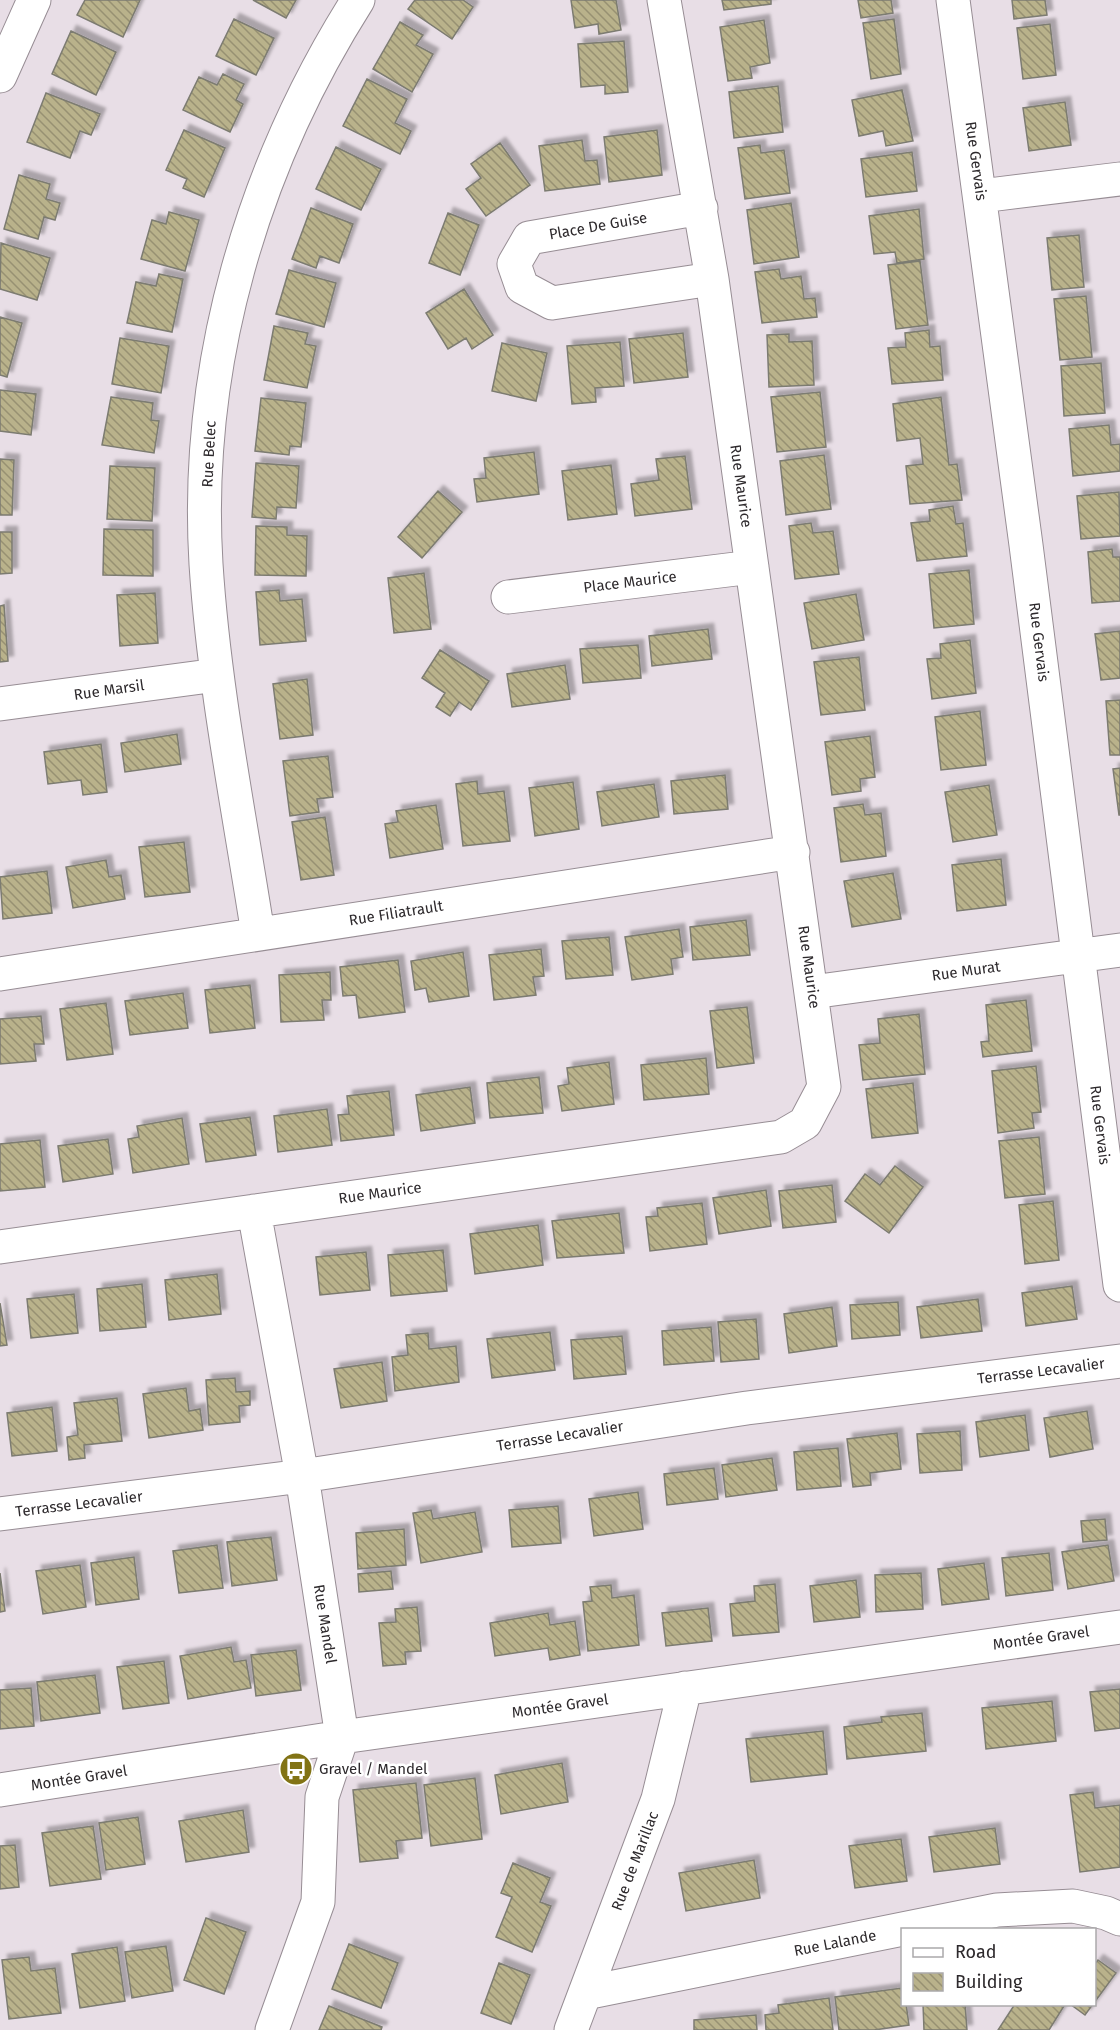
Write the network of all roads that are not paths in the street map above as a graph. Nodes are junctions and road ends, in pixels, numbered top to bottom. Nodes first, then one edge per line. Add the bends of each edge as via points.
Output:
1 (34, 0) edge
2 (358, 0) edge
3 (664, 0) edge
4 (953, 0) edge
5 (0, 76) edge
6 (1120, 179) edge
7 (981, 196) junction
8 (701, 208) junction
9 (712, 279) junction
10 (752, 567) junction
11 (508, 597) dead end
12 (217, 675) junction
13 (0, 704) edge
14 (793, 852) junction
15 (258, 934) junction
16 (1120, 950) edge
17 (1079, 956) junction
18 (0, 974) edge
19 (812, 992) junction
20 (254, 1211) junction
21 (0, 1247) edge
22 (1120, 1286) edge
23 (1120, 1361) edge
24 (302, 1476) junction
25 (0, 1514) edge
26 (1120, 1627) edge
27 (685, 1688) junction
28 (342, 1737) junction
29 (0, 1790) edge
30 (1120, 1919) edge
31 (908, 1928) edge
32 (901, 1929) edge
33 (585, 1993) junction
34 (272, 2030) edge
35 (571, 2030) edge

1 - 5 street
2 - 12 street, Rue Belec via 309,84 282,144 251,221 233,281 212,404 207,470 206,562
3 - 8 street, Rue Maurice
4 - 7 street, Rue Gervais
6 - 7 street
7 - 17 street, Rue Gervais
8 - 9 street, Rue Maurice
8 - 9 street, Place De Guise via 529,238 514,264 522,287 552,303
9 - 10 street, Rue Maurice
10 - 11 street, Place Maurice
10 - 14 street, Rue Maurice
12 - 13 street, Rue Marsil
12 - 15 street, Rue Belec
14 - 15 street, Rue Filiatrault
14 - 19 street, Rue Maurice
15 - 18 street, Rue Filiatrault
16 - 17 street, Rue Murat
17 - 19 street, Rue Murat
17 - 22 street, Rue Gervais
19 - 20 street, Rue Maurice via 824,1087 805,1124 781,1137
20 - 21 street, Rue Maurice
20 - 24 street, Rue Mandel
23 - 24 street, Terrasse Lecavalier via 747,1408
24 - 25 street, Terrasse Lecavalier
24 - 28 street, Rue Mandel
26 - 27 street, Montée Gravel
27 - 28 street, Montée Gravel
27 - 33 street, Rue de Marillac via 658,1799
28 - 29 street, Montée Gravel
28 - 34 street, Rue Mandel via 322,1797 318,1902
30 - 31 street, Rue Lalande via 1073,1906 997,1910
32 - 33 street, Rue Lalande
33 - 35 street, Rue de Marillac

